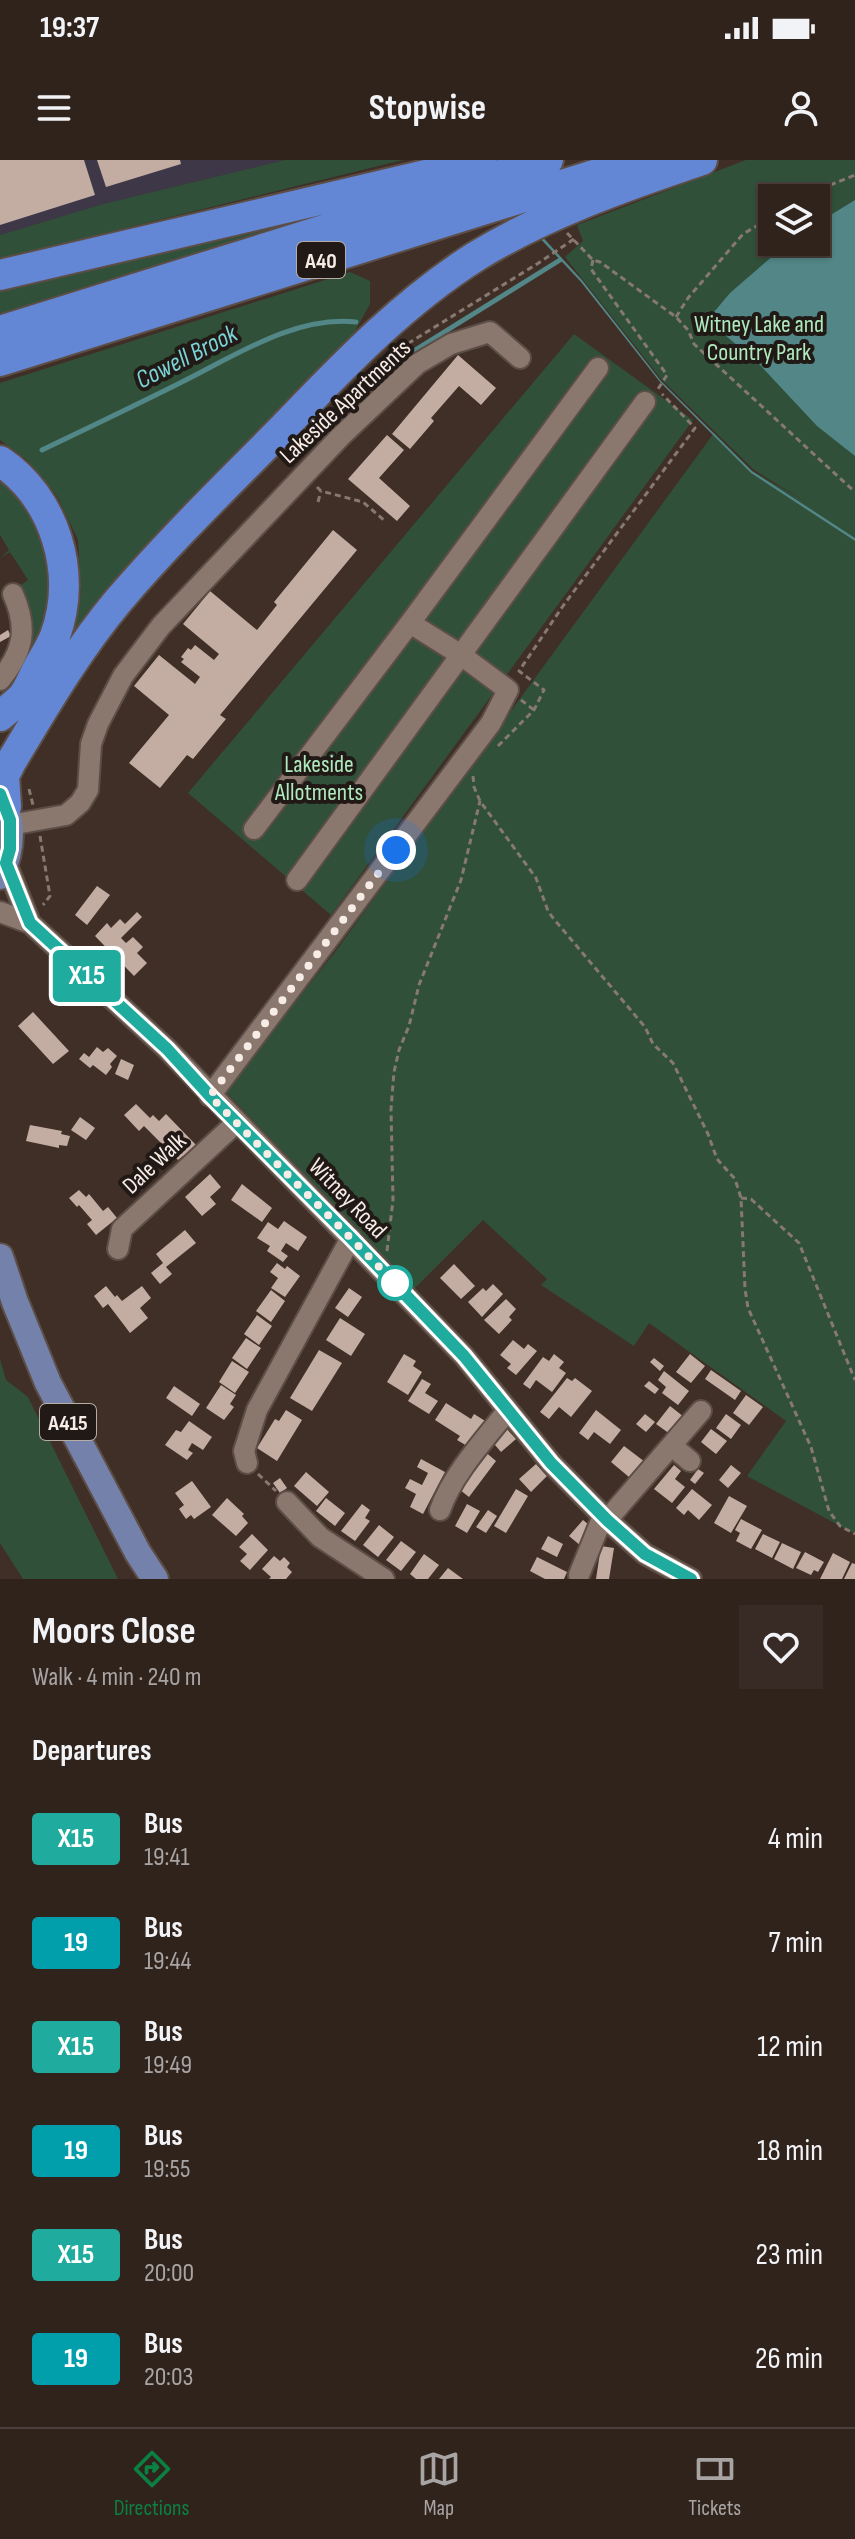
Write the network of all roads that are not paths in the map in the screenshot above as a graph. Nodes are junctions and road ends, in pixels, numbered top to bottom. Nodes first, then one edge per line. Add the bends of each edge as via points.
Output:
1 (489, 160) edge
2 (548, 160) edge
3 (642, 160) edge
4 (702, 160) edge
5 (0, 275) edge
6 (0, 331) edge
7 (520, 358) dead end
8 (0, 361) edge
9 (598, 368) dead end
10 (651, 396) road end
11 (0, 461) edge
12 (13, 594) dead end
13 (410, 623) junction
14 (461, 655) junction
15 (0, 680) edge
16 (0, 716) edge
17 (5, 808) edge
18 (254, 829) dead end
19 (3, 870) edge
20 (297, 880) dead end
21 (0, 912) edge
22 (30, 923) junction
23 (210, 1096) junction
24 (237, 1122) junction
25 (351, 1238) junction
26 (118, 1249) dead end
27 (0, 1257) edge
28 (508, 1410) junction
29 (701, 1411) dead end
30 (672, 1446) junction
31 (690, 1461) dead end
32 (247, 1463) road end
33 (287, 1502) road end
34 (440, 1510) dead end
35 (605, 1518) junction
36 (579, 1575) dead end
37 (155, 1579) edge
38 (384, 1579) edge
39 (691, 1579) edge

1 - 5 highway
2 - 6 highway, A40
3 - 8 highway, A40
4 - 17 highway via 621,188 475,257 408,305 354,354 118,601 11,762 4,776
7 - 17 street, Lakeside Apartments via 490,332 451,344 417,364 289,489 161,626 123,676 98,724 88,790 80,803 66,815
9 - 13 street
10 - 14 street
11 - 16 highway via 18,473 45,509 58,542 65,587 55,636 22,696
12 - 15 street via 22,617 21,646
13 - 14 street
13 - 18 street
14 - 20 street
14 - 23 street via 508,690 491,723
17 - 19 main road via 10,849
19 - 22 street, Witney Road
21 - 22 street, Witney Road
22 - 23 street, Witney Road via 167,1049
23 - 24 street, Witney Road
24 - 25 street, Witney Road
24 - 26 street, Dale Walk via 122,1229
25 - 28 street, Witney Road
25 - 32 street via 257,1410 244,1451
27 - 37 main road, A415 via 48,1383
28 - 34 street via 444,1497
28 - 35 street, Witney Road
29 - 30 street
30 - 31 street
30 - 35 street
33 - 38 street via 320,1537
35 - 36 street
35 - 39 street, Witney Road via 645,1554

